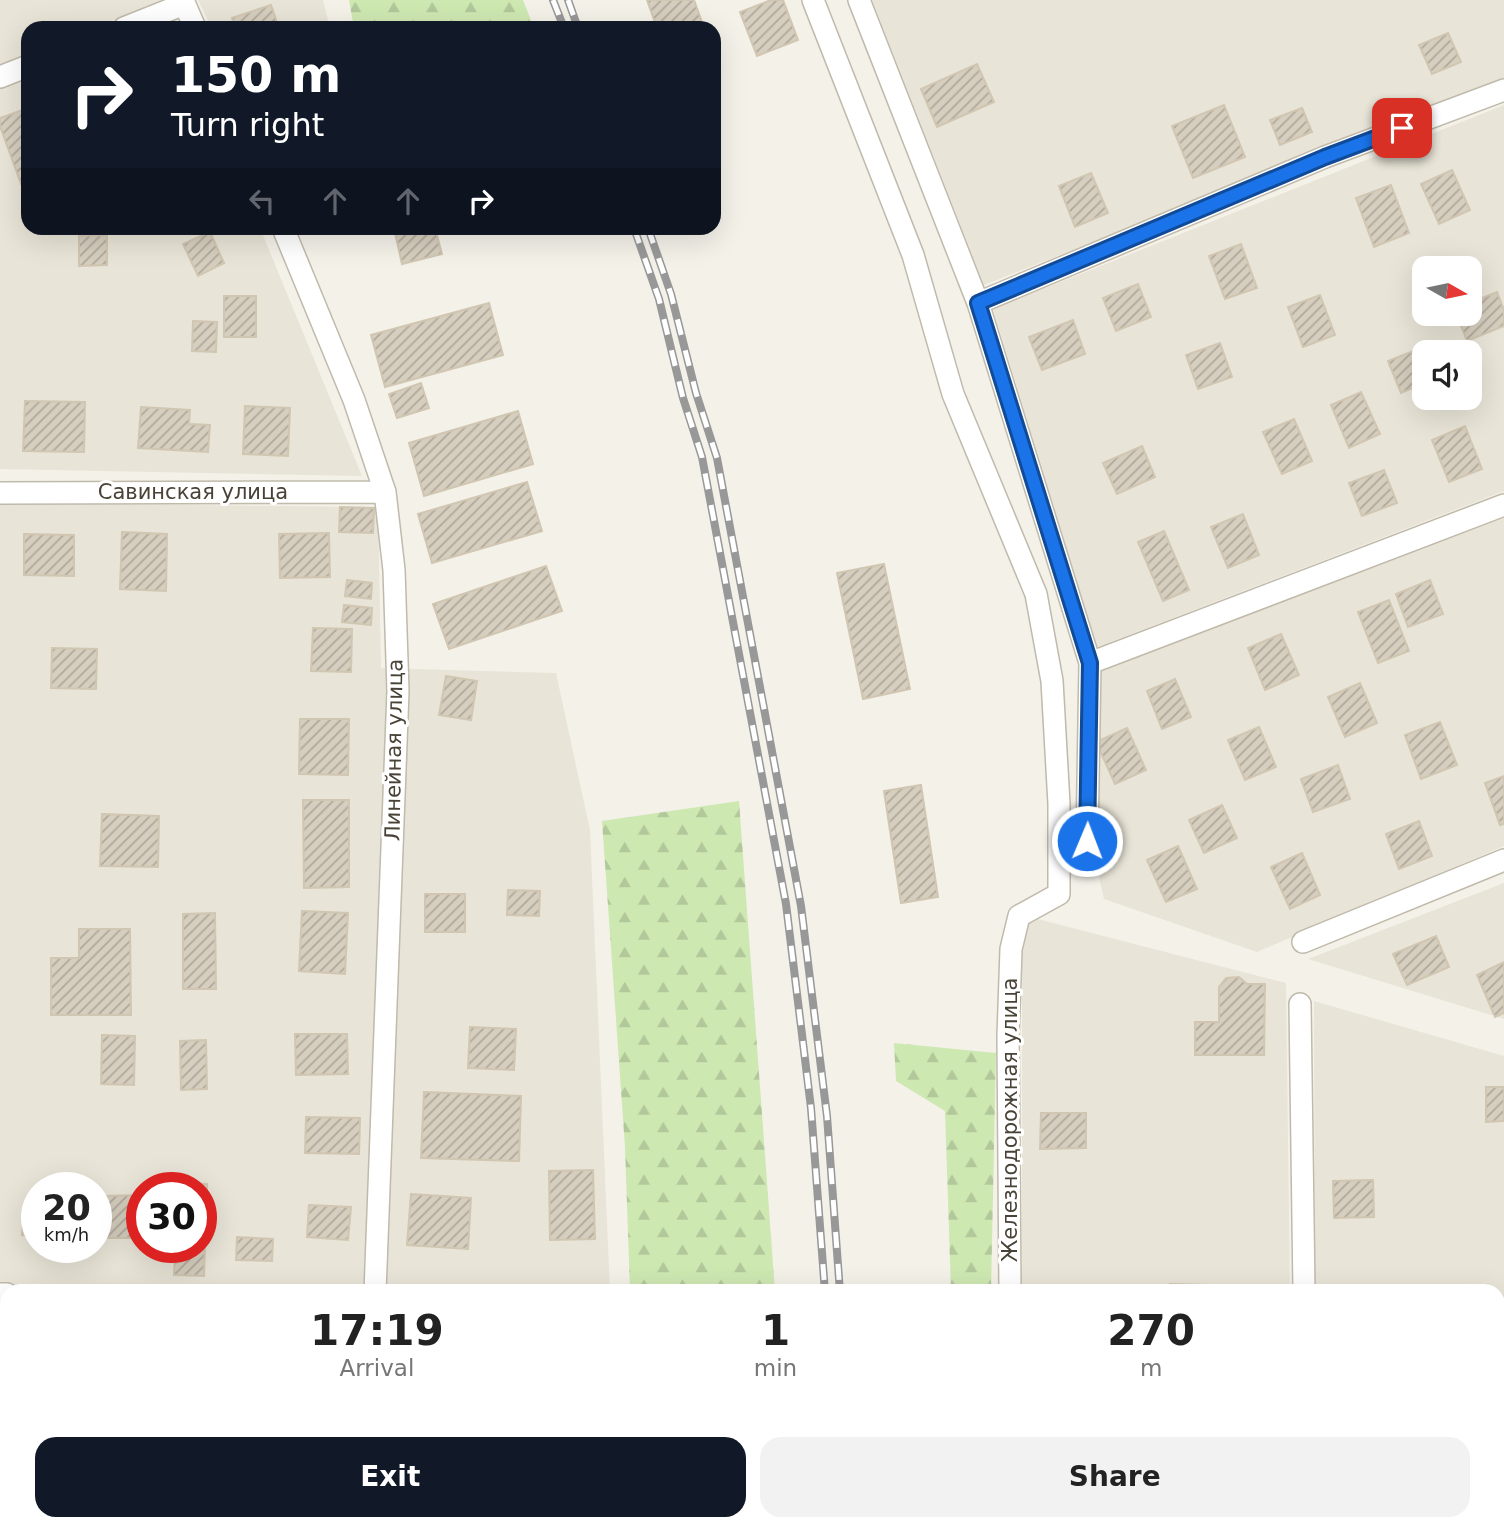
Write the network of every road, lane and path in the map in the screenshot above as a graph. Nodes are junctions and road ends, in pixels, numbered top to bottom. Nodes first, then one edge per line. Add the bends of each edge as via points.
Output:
1 (813, 0) edge
2 (859, 0) edge
3 (183, 2) edge
4 (140, 21) edge
5 (192, 21) edge
6 (21, 69) edge
7 (0, 77) edge
8 (1504, 90) edge
9 (286, 235) edge
10 (978, 303) junction
11 (385, 492) junction
12 (0, 493) edge
13 (1504, 505) edge
14 (1090, 663) junction
15 (1087, 841) dead end
16 (1504, 860) edge
17 (1303, 942) dead end
18 (1300, 1004) dead end
19 (375, 1284) edge
20 (1010, 1284) edge
21 (1304, 1284) edge

1 - 20 street, Железнодорожная улица via 913,256 953,394 1036,594 1052,681 1059,894 1019,916 1011,949
2 - 10 street
3 - 4 street
3 - 5 street
6 - 7 street
8 - 10 street via 1325,157
9 - 11 street, Линейная улица via 354,400
10 - 14 street
11 - 12 street, Савинская улица
11 - 19 street, Линейная улица via 394,570 398,691
13 - 14 street
14 - 15 street
16 - 17 street
18 - 21 street

